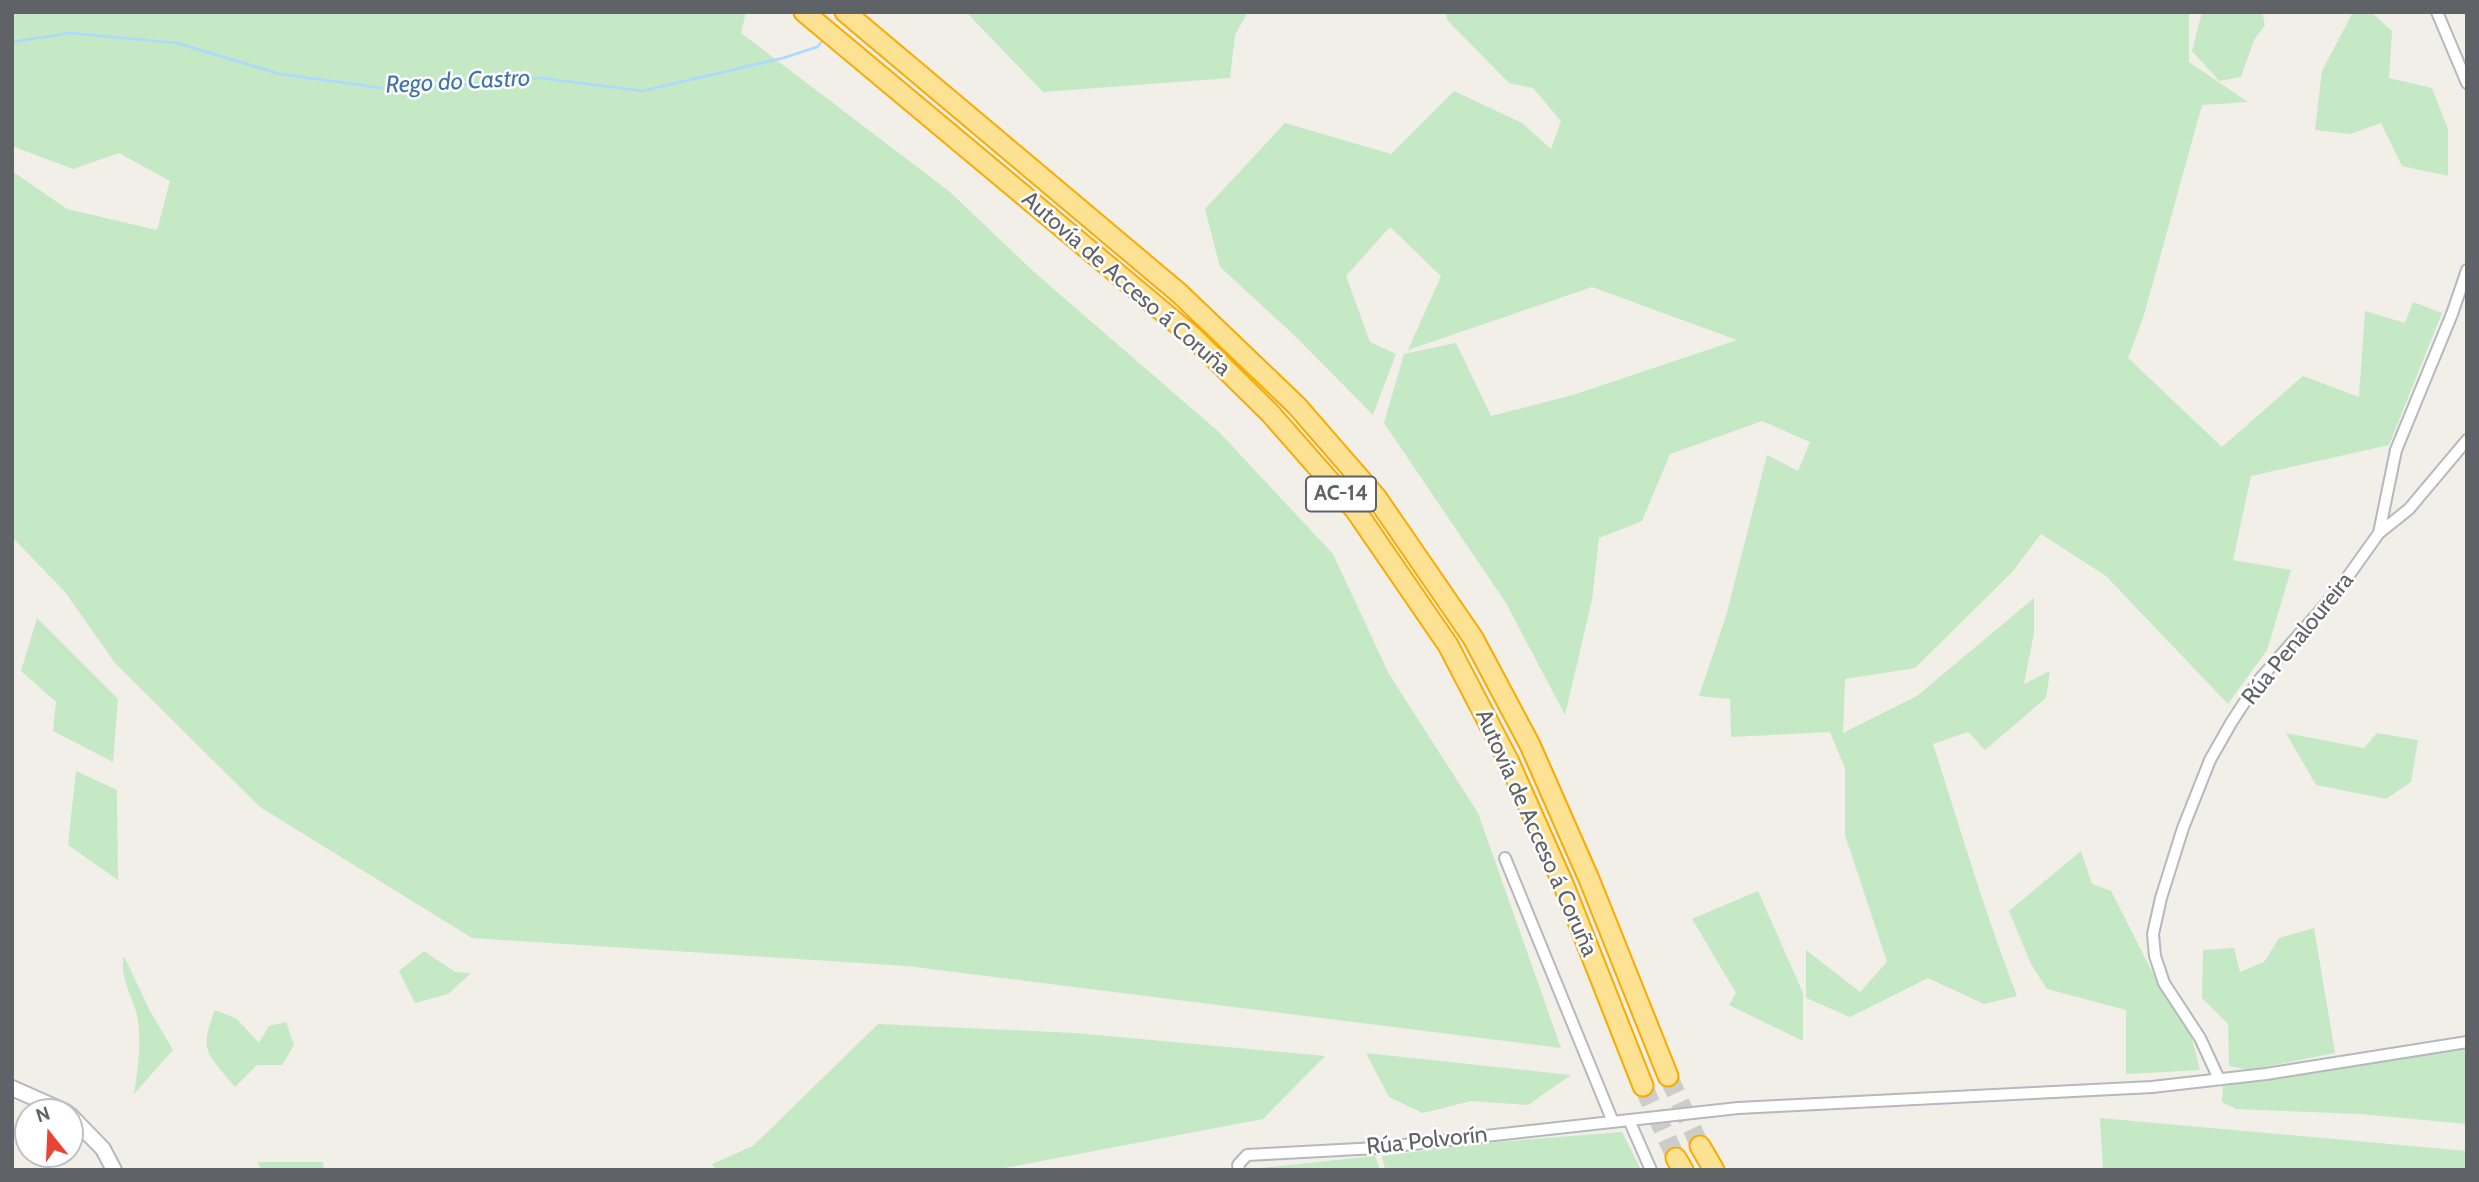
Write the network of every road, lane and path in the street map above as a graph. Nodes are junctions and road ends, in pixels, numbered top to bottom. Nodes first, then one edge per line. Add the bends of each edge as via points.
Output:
1 (804, 12) edge
2 (845, 12) edge
3 (2437, 12) edge
4 (2467, 83) edge
5 (2467, 270) edge
6 (2467, 440) edge
7 (2379, 533) junction
8 (1505, 858) dead end
9 (2467, 1042) edge
10 (1668, 1076) tunnel mouth
11 (2219, 1079) junction
12 (1643, 1086) tunnel mouth
13 (12, 1088) edge
14 (34, 1098) edge
15 (1622, 1121) junction
16 (84, 1129) edge
17 (1700, 1146) tunnel mouth
18 (114, 1170) edge
19 (1239, 1170) edge
20 (1651, 1170) edge
21 (1714, 1170) edge

1 - 12 highway, Autovía de Acceso á Coruña / AC-14 via 1192,335 1270,413 1356,511 1448,645 1509,762
2 - 10 highway, Autovía de Acceso á Coruña / AC-14 via 1179,293 1297,406 1376,497 1473,638 1530,745
3 - 4 street
5 - 7 street, Rúa Penaloureira via 2396,450
6 - 7 street via 2409,509
7 - 11 street, Rúa Penaloureira via 2339,589 2259,680 2231,723 2210,760 2161,898 2153,934 2155,956 2164,983 2200,1038
8 - 15 street
9 - 11 street
11 - 15 street via 2152,1087 1738,1108
13 - 14 street
15 - 19 street, Rúa Polvorín via 1377,1148 1247,1155
15 - 20 street
16 - 18 street via 103,1149
17 - 21 highway

